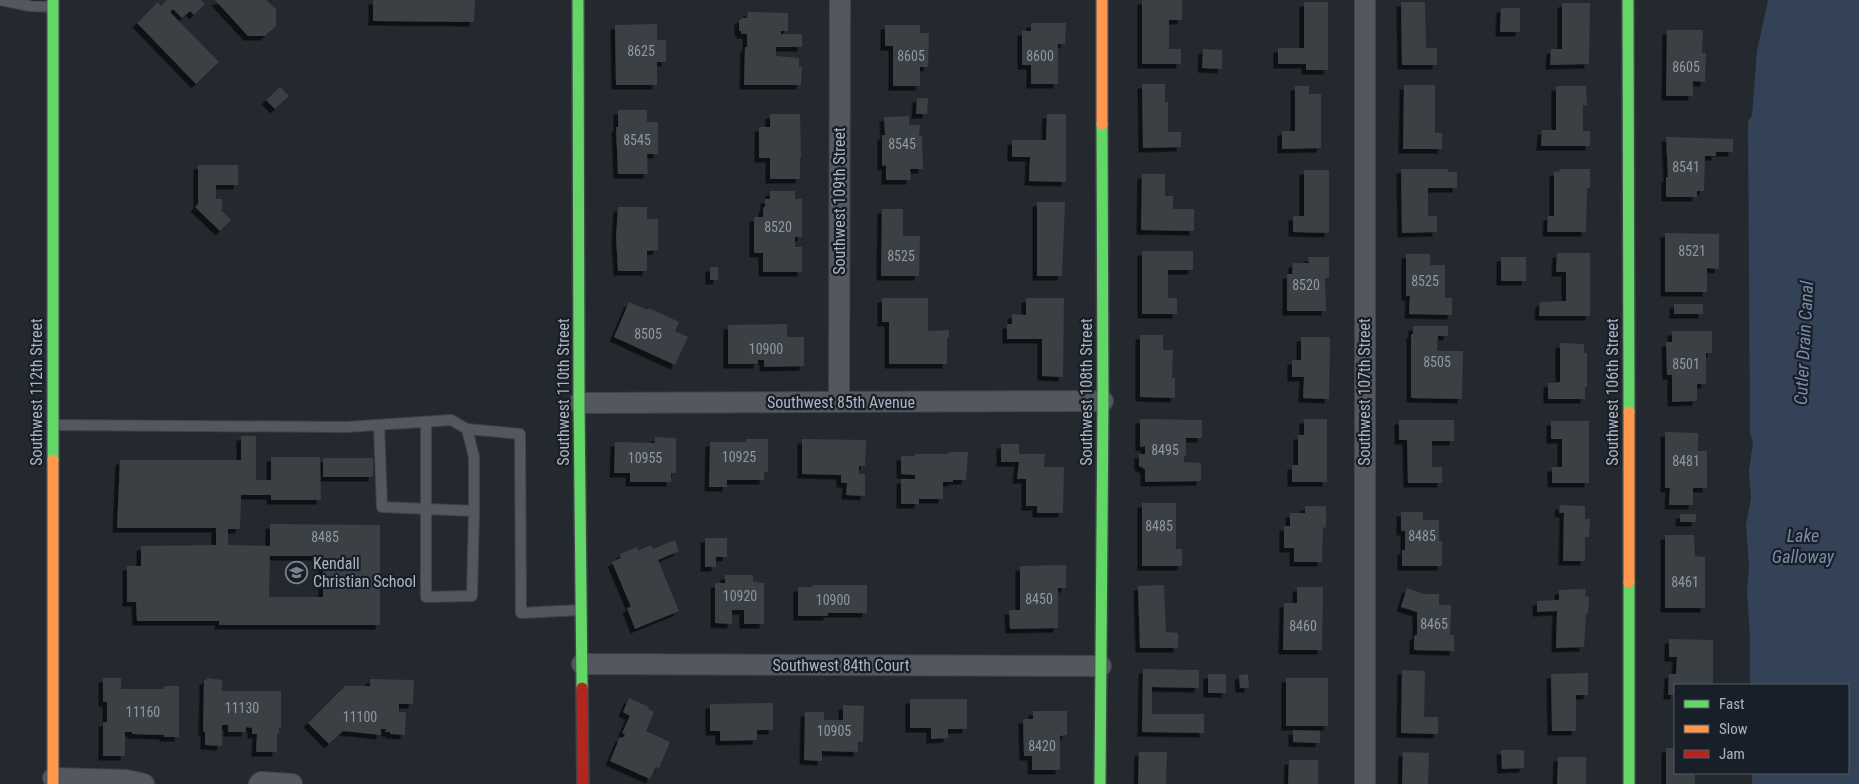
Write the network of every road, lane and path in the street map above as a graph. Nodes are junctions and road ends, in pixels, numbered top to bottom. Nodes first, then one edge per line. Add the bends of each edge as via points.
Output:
1 (0, 0) edge
2 (578, 0) edge
3 (840, 0) edge
4 (1102, 0) edge
5 (1365, 0) edge
6 (1628, 0) edge
7 (53, 4) edge
8 (1103, 401) junction
9 (839, 402) junction
10 (579, 403) junction
11 (426, 422) junction
12 (52, 425) junction
13 (379, 425) junction
14 (467, 430) junction
15 (426, 510) junction
16 (474, 511) junction
17 (580, 610) junction
18 (582, 664) junction
19 (1101, 666) junction
20 (53, 781) edge
21 (144, 784) edge
22 (259, 784) edge
23 (292, 784) edge
24 (583, 784) edge
25 (1100, 784) edge
26 (1365, 784) edge
27 (1629, 784) edge

1 - 7 lane via 30,6
2 - 10 street, Southwest 110th Street
3 - 9 street, Southwest 109th Street
4 - 8 street, Southwest 108th Street
5 - 26 street, Southwest 107th Street
6 - 27 street, Southwest 106th Street
7 - 12 street, Southwest 112th Street
8 - 9 street, Southwest 85th Avenue
8 - 19 street, Southwest 108th Street
9 - 10 street, Southwest 85th Avenue
10 - 17 street, Southwest 110th Street
11 - 13 lane
11 - 14 lane via 451,420
11 - 15 lane
12 - 13 lane
12 - 20 street, Southwest 112th Street
13 - 15 lane via 382,507
14 - 16 lane via 474,457
14 - 17 lane via 520,434 521,613
15 - 16 lane
15 - 16 lane via 426,597 472,596
17 - 18 street, Southwest 110th Street
18 - 19 street, Southwest 84th Court
18 - 24 street, Southwest 110th Street
19 - 25 street, Southwest 108th Street
20 - 21 street via 126,780
22 - 23 street

